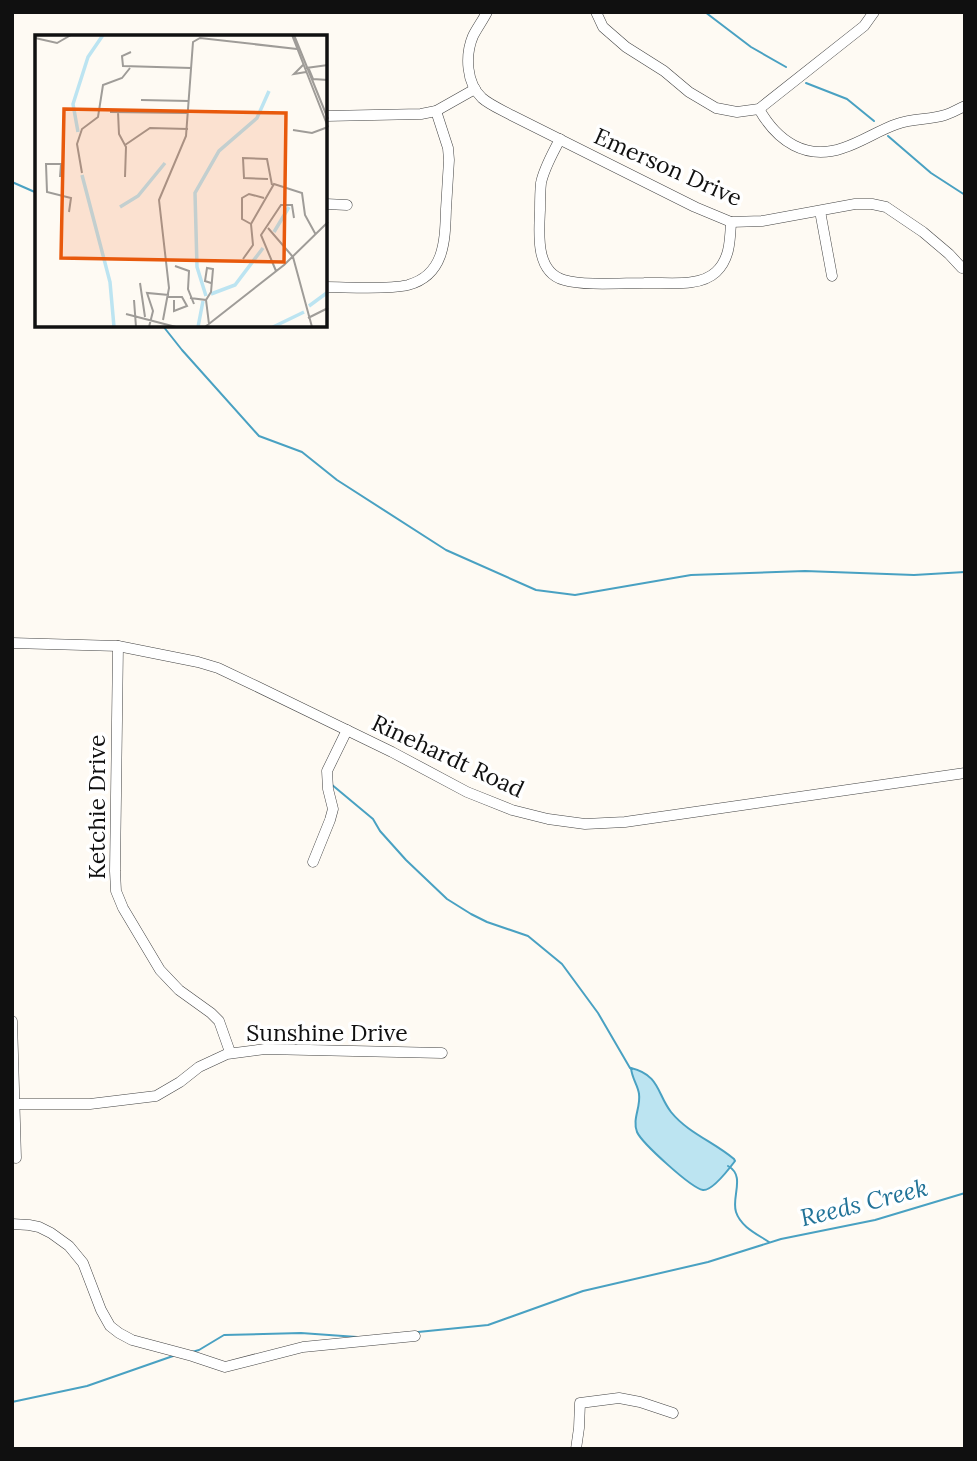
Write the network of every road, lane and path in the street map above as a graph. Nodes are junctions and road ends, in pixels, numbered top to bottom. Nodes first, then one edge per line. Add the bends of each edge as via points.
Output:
1 (487, 12) edge
2 (596, 12) edge
3 (874, 12) edge
4 (475, 89) junction
5 (965, 106) edge
6 (759, 109) junction
7 (436, 111) junction
8 (327, 116) edge
9 (560, 139) junction
10 (327, 204) edge
11 (347, 205) dead end
12 (820, 211) junction
13 (731, 222) junction
14 (962, 268) dead end
15 (832, 276) dead end
16 (327, 287) edge
17 (12, 643) edge
18 (118, 646) junction
19 (347, 730) junction
20 (965, 773) edge
21 (313, 862) dead end
22 (12, 1021) edge
23 (230, 1052) junction
24 (442, 1053) dead end
25 (15, 1104) junction
26 (16, 1158) dead end
27 (12, 1224) edge
28 (415, 1335) dead end
29 (673, 1413) dead end
30 (576, 1449) edge

1 - 4 street via 469,49
2 - 6 street via 603,27 626,47 716,108 737,112
3 - 6 street via 864,26
4 - 7 street
4 - 9 street, Emerson Drive via 491,104
5 - 6 street via 946,115 902,122 826,152 803,150 780,137
7 - 8 street
7 - 16 street via 449,160 441,256 432,270 410,284
9 - 13 street, Emerson Drive
9 - 13 street via 541,184 538,238 546,267 563,280 702,280 724,263
10 - 11 street
12 - 13 street, Emerson Drive
12 - 14 street, Emerson Drive via 855,204 886,207 923,232
12 - 15 street
17 - 18 street, Rinehardt Road
18 - 19 street, Rinehardt Road via 218,668
18 - 23 street, Ketchie Drive via 117,891 122,908 160,970 219,1021
19 - 20 street, Rinehardt Road via 512,810 585,824
19 - 21 street via 327,771 333,809
22 - 25 street
23 - 24 street, Sunshine Drive
23 - 25 street, Sunshine Drive via 156,1096 90,1104
25 - 26 street
27 - 28 street via 29,1224 51,1233 77,1255 107,1321 119,1334 225,1367 303,1347
29 - 30 street via 619,1398 580,1403

